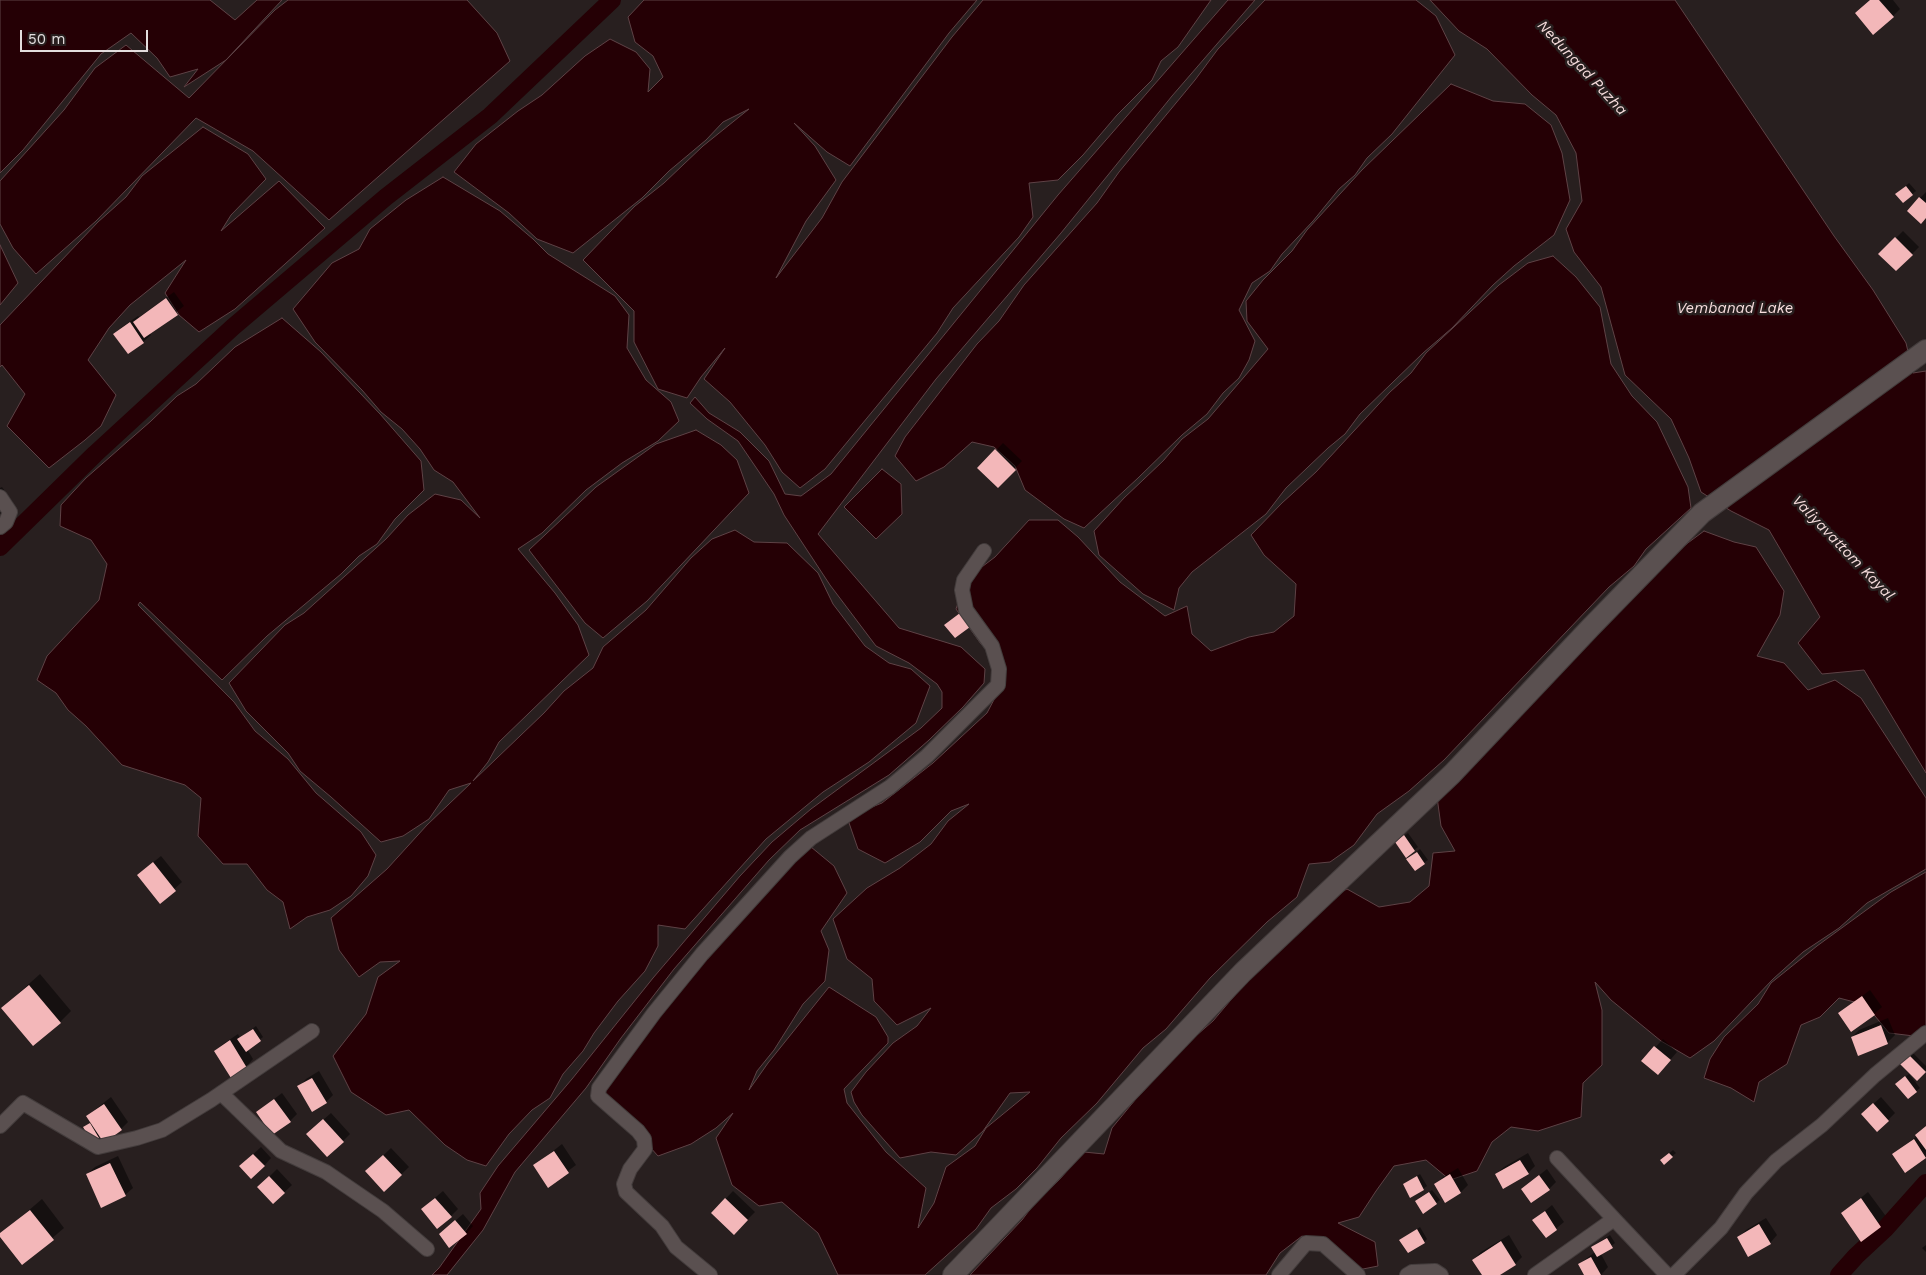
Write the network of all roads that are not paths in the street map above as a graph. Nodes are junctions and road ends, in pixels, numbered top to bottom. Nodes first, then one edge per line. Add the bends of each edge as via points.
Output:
1 (1922, 353) edge
2 (0, 497) edge
3 (0, 527) edge
4 (984, 551) dead end
5 (312, 1031) dead end
6 (1926, 1033) edge
7 (221, 1093) junction
8 (0, 1126) edge
9 (1557, 1158) dead end
10 (1614, 1219) junction
11 (427, 1249) dead end
12 (710, 1275) edge
13 (953, 1275) edge
14 (1279, 1275) edge
15 (1358, 1275) edge
16 (1407, 1275) edge
17 (1441, 1275) edge
18 (1535, 1275) edge
19 (1667, 1275) edge
20 (1674, 1275) edge

1 - 13 street via 1702,513 1452,774 1243,972
2 - 3 street via 10,512
4 - 12 street via 964,580 962,590 966,610 992,646 999,669 998,685 927,756 890,786 811,838 790,858 702,954 599,1088 598,1096 644,1139 645,1149 630,1169 624,1184 626,1192 662,1226 676,1246
5 - 7 street
6 - 20 street via 1776,1161 1746,1193 1721,1228
7 - 8 street via 162,1130 98,1147 23,1103
7 - 11 street via 281,1151 326,1172 383,1212
9 - 10 street
10 - 18 street
10 - 19 street
14 - 15 street via 1306,1243 1323,1244
16 - 17 street via 1434,1271

